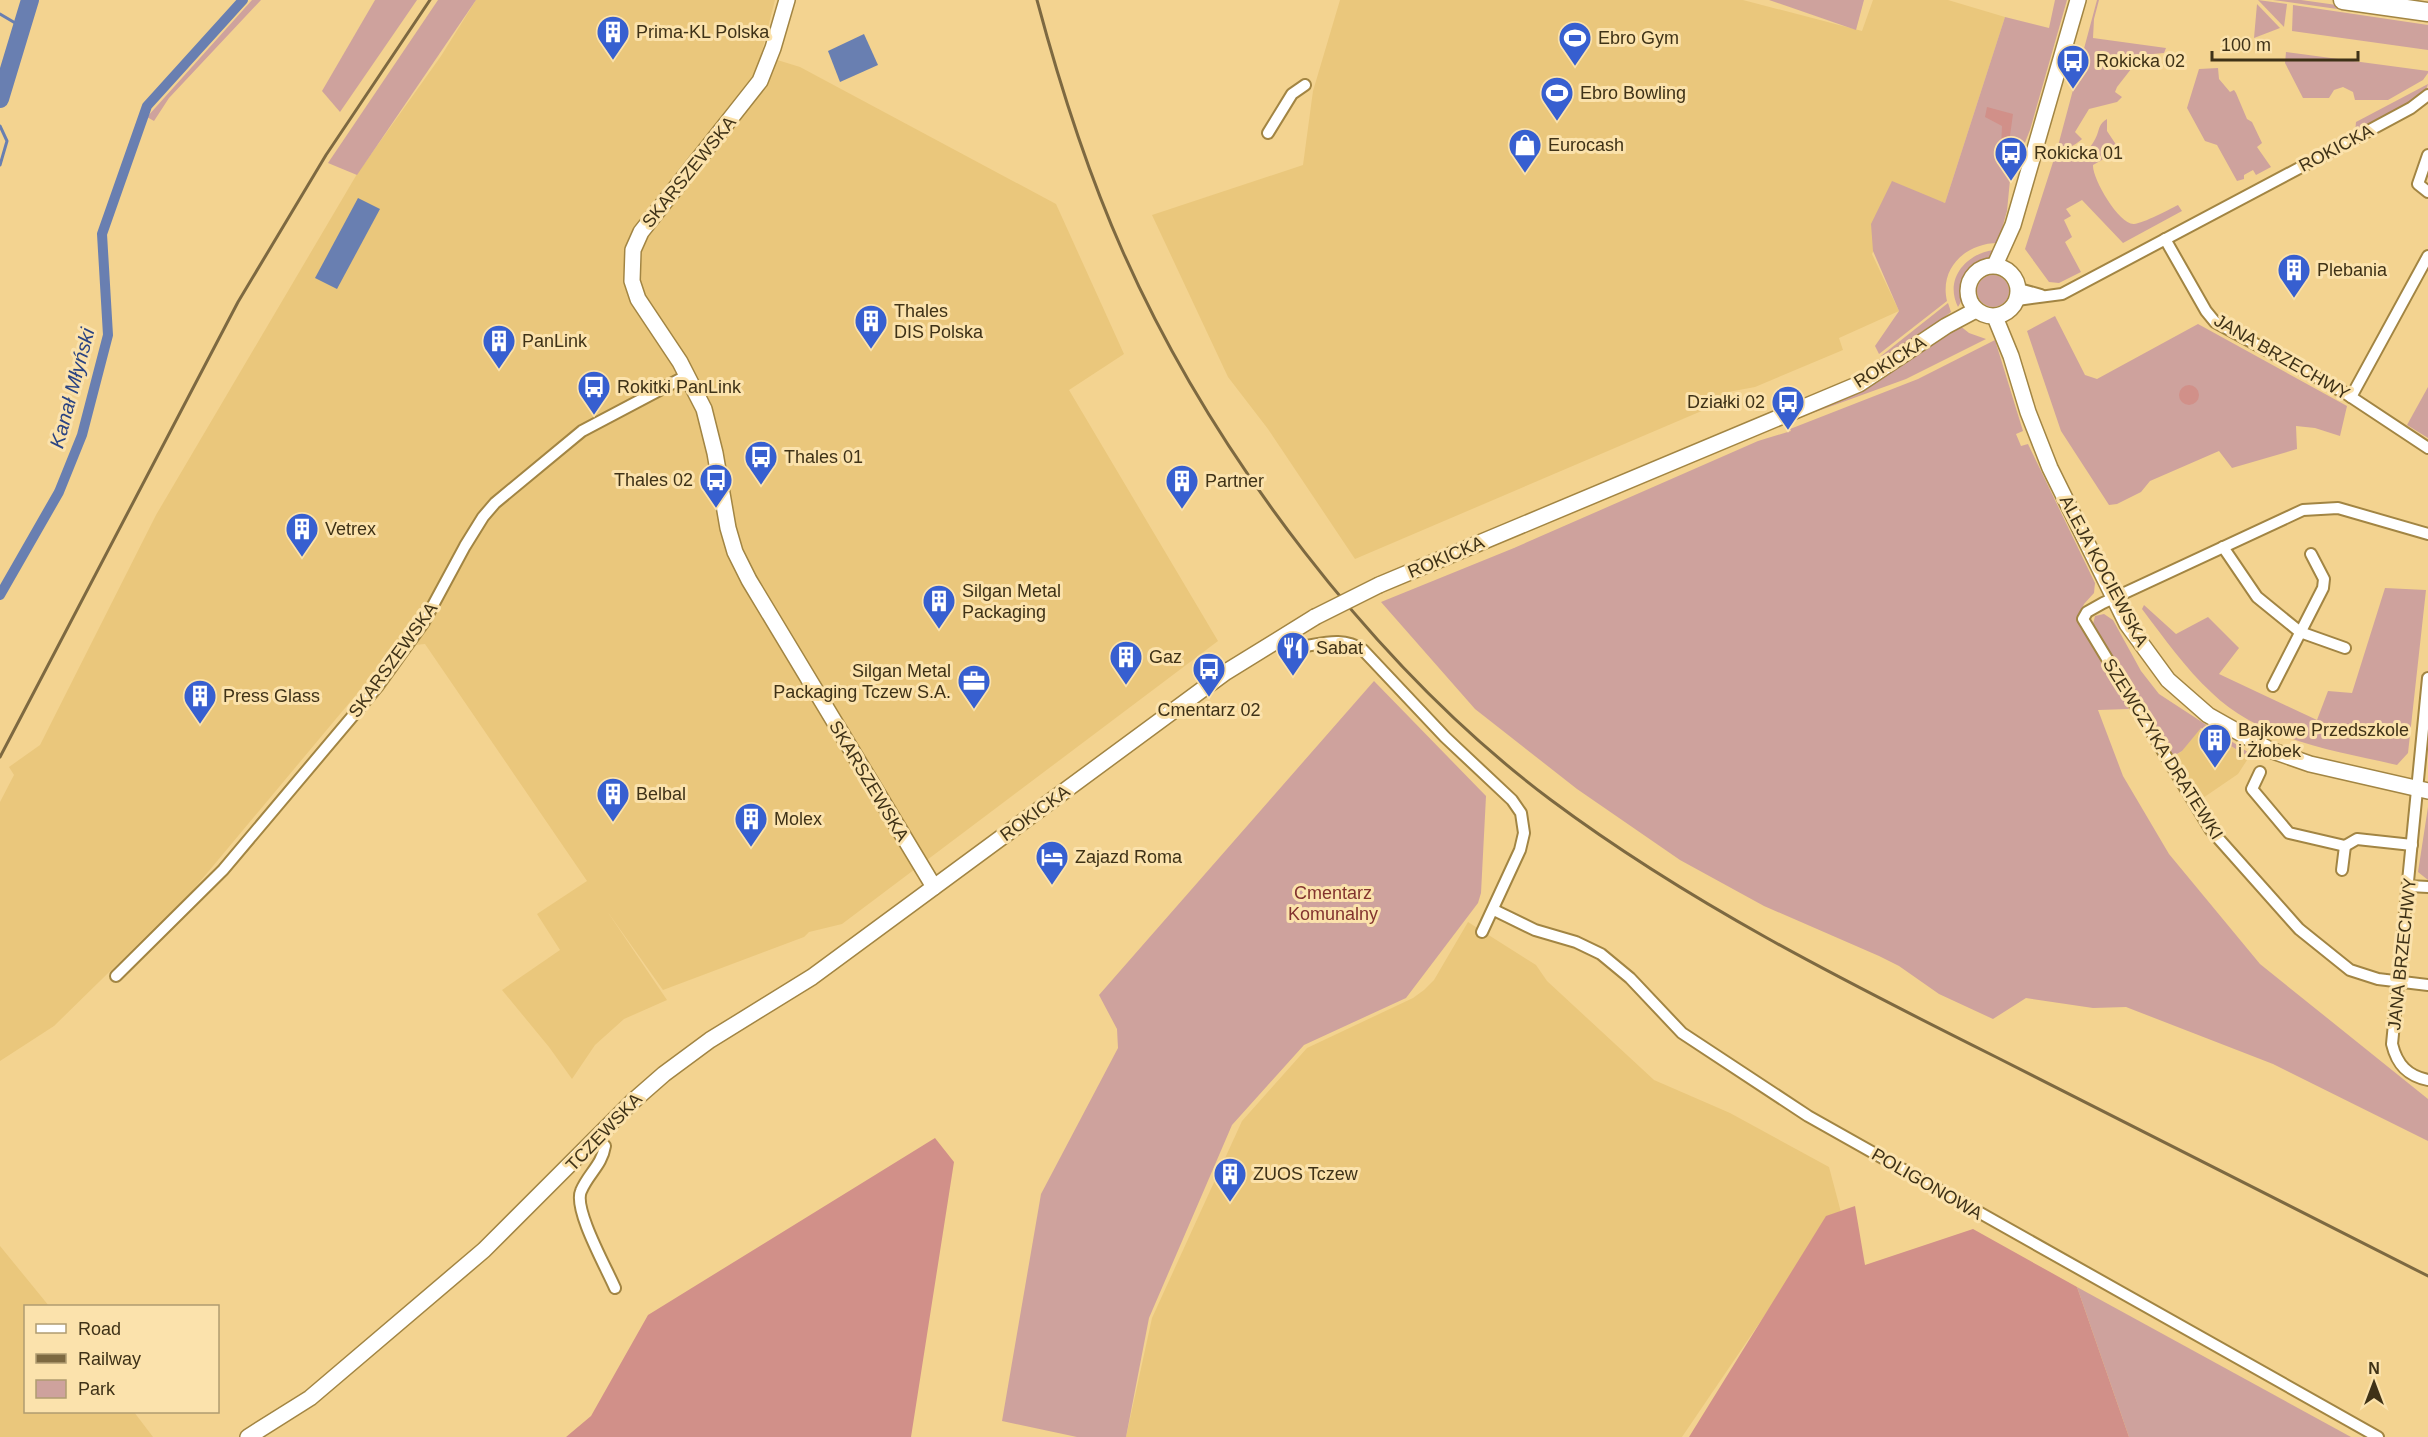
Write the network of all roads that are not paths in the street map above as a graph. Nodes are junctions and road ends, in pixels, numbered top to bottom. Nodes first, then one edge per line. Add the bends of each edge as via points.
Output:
1 (787, 0) edge
2 (2078, 0) edge
3 (2343, 0) edge
4 (2428, 12) edge
5 (1305, 85) dead end
6 (2428, 95) edge
7 (1268, 133) dead end
8 (2428, 155) edge
9 (2428, 192) edge
10 (2165, 239) junction
11 (2428, 256) edge
12 (2002, 268) junction
13 (2018, 294) junction
14 (1973, 305) junction
15 (2001, 315) junction
16 (688, 375) junction
17 (2351, 397) junction
18 (2428, 448) edge
19 (2428, 534) edge
20 (2223, 547) junction
21 (2311, 554) dead end
22 (2114, 597) junction
23 (2300, 632) junction
24 (1285, 635) junction
25 (2345, 648) dead end
26 (2428, 680) edge
27 (2273, 686) dead end
28 (2260, 772) dead end
29 (2423, 790) edge
30 (2412, 845) junction
31 (2345, 846) junction
32 (981, 852) joint
33 (2342, 870) dead end
34 (2409, 886) junction
35 (934, 887) junction
36 (2428, 887) edge
37 (1494, 910) junction
38 (1482, 932) dead end
39 (116, 976) dead end
40 (2398, 981) junction
41 (2428, 985) edge
42 (2428, 1080) edge
43 (597, 1138) junction
44 (615, 1288) dead end
45 (248, 1437) edge
46 (2378, 1437) edge

1 - 16 street, SKARSZEWSKA via 760,81 658,209 633,250 632,281 638,299
2 - 12 street via 2013,225 2015,237
3 - 4 main road
5 - 7 street via 1292,94
6 - 10 street, ROKICKA via 2391,119
8 - 9 street via 2418,184
10 - 13 street, ROKICKA via 2062,294
10 - 17 street, JANA BRZECHWY via 2215,322
11 - 17 street
12 - 13 street via 2017,281
12 - 14 street via 1987,266 1973,276 1969,283
13 - 15 street
14 - 15 street
14 - 24 street, ROKICKA, bridge via 1859,384 1379,585
15 - 22 street, ALEJA KOCIEWSKA via 2028,412 2050,468
16 - 35 street, SKARSZEWSKA via 710,429 728,528 738,558
16 - 39 street, SKARSZEWSKA via 582,431 495,503 471,537 424,622 378,686 223,870
17 - 18 street, JANA BRZECHWY
19 - 20 street, SZEWCZYKA DRATEWKI via 2338,508 2321,508 2296,512
20 - 22 street, SZEWCZYKA DRATEWKI
20 - 23 street via 2257,597
21 - 23 street via 2324,579 2323,588
22 - 29 street, ALEJA KOCIEWSKA via 2140,644 2168,680 2228,729 2310,764
22 - 40 street, SZEWCZYKA DRATEWKI via 2087,612 2084,623 2210,829 2321,949 2350,970
23 - 25 street
23 - 27 street
24 - 32 street, ROKICKA via 1226,672
24 - 37 street via 1299,647 1337,641 1363,650 1445,737 1512,800 1521,813 1524,833
26 - 29 street, JANA BRZECHWY
28 - 31 street via 2252,789 2289,833
29 - 30 street, JANA BRZECHWY
30 - 31 street via 2357,839
30 - 34 street, JANA BRZECHWY
31 - 33 street
32 - 35 street, TCZEWSKA
34 - 36 street
34 - 40 street, JANA BRZECHWY
35 - 43 street, TCZEWSKA via 812,977 687,1056
37 - 38 street
37 - 46 street, POLIGONOWA via 1601,954 1630,978 1682,1033 1808,1116
40 - 41 street, SZEWCZYKA DRATEWKI
40 - 42 street, JANA BRZECHWY via 2394,1055 2406,1071
43 - 44 street via 605,1146 603,1160 581,1190 579,1205
43 - 45 street, TCZEWSKA via 500,1236 442,1287 310,1398

